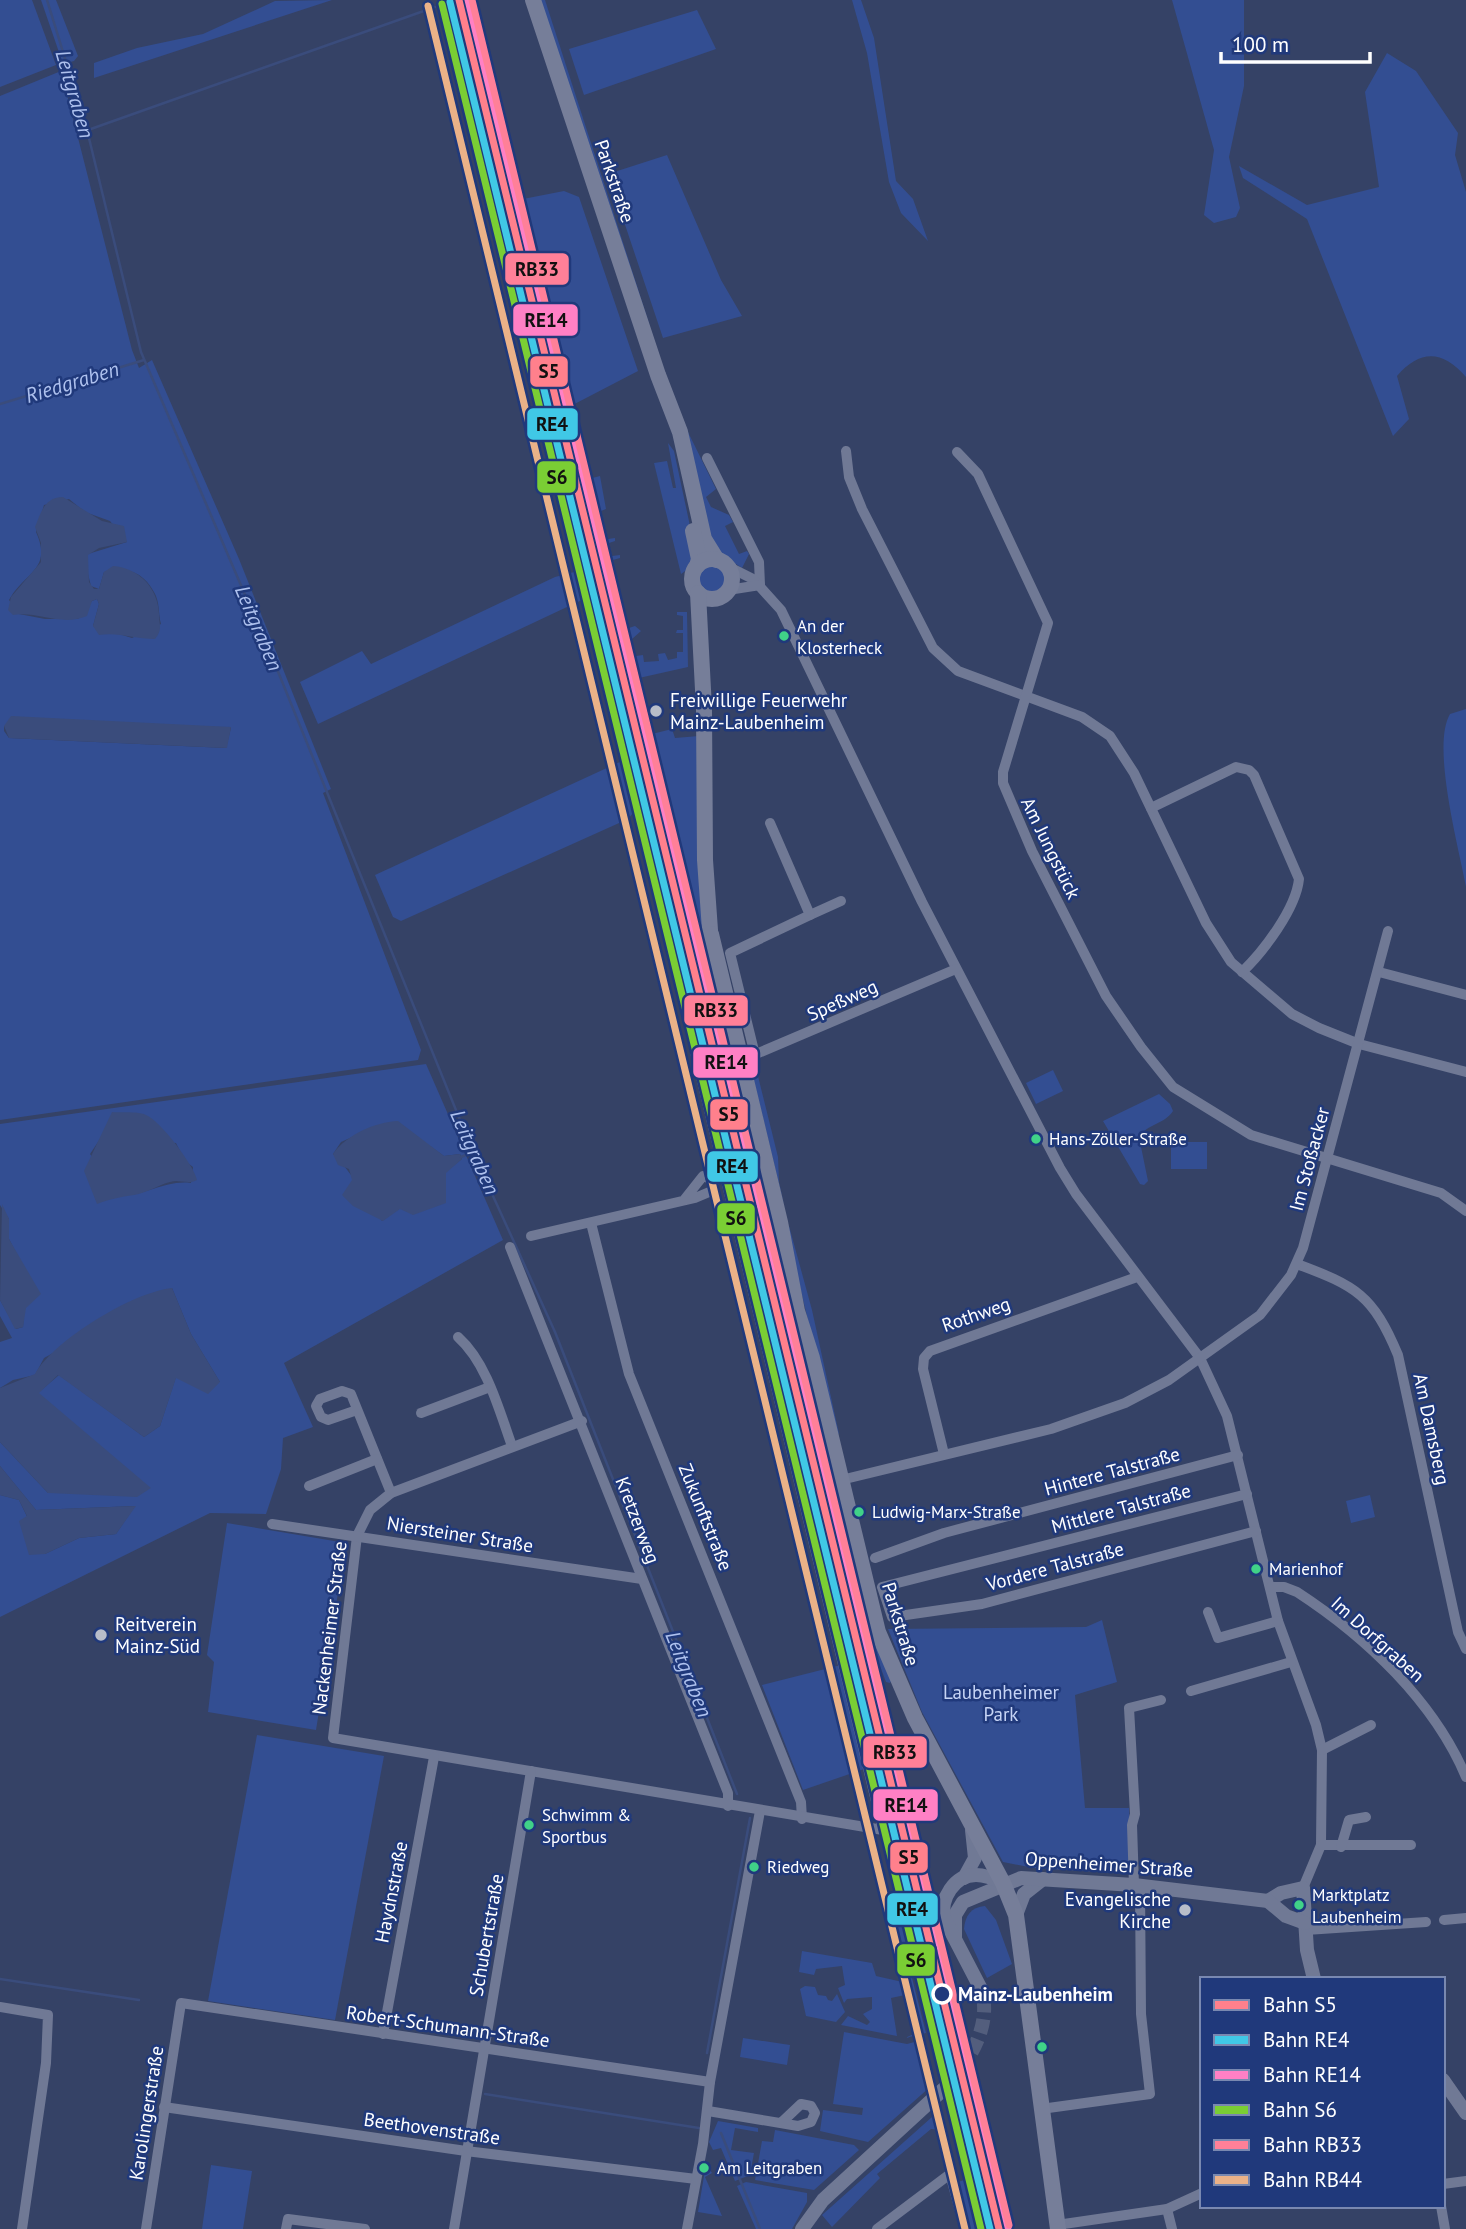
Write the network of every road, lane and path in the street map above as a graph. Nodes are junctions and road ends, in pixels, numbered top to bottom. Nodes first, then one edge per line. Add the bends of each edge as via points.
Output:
1 (533, 0) edge
2 (658, 375) junction
3 (846, 452) dead end
4 (957, 452) dead end
5 (707, 458) dead end
6 (722, 563) junction
7 (697, 566) junction
8 (760, 585) junction
9 (698, 593) junction
10 (722, 594) junction
11 (1025, 698) junction
12 (704, 709) junction
13 (1151, 808) junction
14 (770, 823) dead end
15 (841, 901) dead end
16 (810, 915) junction
17 (1388, 931) dead end
18 (956, 969) junction
19 (1242, 972) junction
20 (1378, 972) junction
21 (1466, 995) edge
22 (1359, 1044) junction
23 (695, 1052) dead end
24 (747, 1057) junction
25 (1466, 1072) edge
26 (1327, 1160) junction
27 (721, 1184) junction
28 (1466, 1212) edge
29 (591, 1223) junction
30 (531, 1236) dead end
31 (510, 1247) dead end
32 (1297, 1264) junction
33 (1137, 1276) junction
34 (458, 1337) dead end
35 (1200, 1358) junction
36 (490, 1387) junction
37 (357, 1410) dead end
38 (421, 1413) dead end
39 (582, 1421) junction
40 (512, 1446) junction
41 (944, 1454) junction
42 (1238, 1455) junction
43 (377, 1459) junction
44 (841, 1480) junction
45 (309, 1486) dead end
46 (391, 1493) junction
47 (1247, 1494) junction
48 (272, 1524) dead end
49 (1256, 1531) junction
50 (357, 1536) junction
51 (876, 1558) dead end
52 (642, 1579) junction
53 (882, 1587) joint
54 (1271, 1587) junction
55 (1208, 1612) dead end
56 (1278, 1620) junction
57 (1466, 1649) edge
58 (1291, 1662) junction
59 (1191, 1691) dead end
60 (1160, 1700) dead end
61 (1371, 1725) dead end
62 (1322, 1750) junction
63 (434, 1757) junction
64 (531, 1771) junction
65 (1466, 1777) edge
66 (728, 1806) junction
67 (760, 1811) junction
68 (1366, 1817) dead end
69 (969, 1818) junction
70 (802, 1819) junction
71 (1411, 1844) dead end
72 (1321, 1845) junction
73 (1341, 1847) junction
74 (964, 1878) junction
75 (1043, 1879) junction
76 (1003, 1882) junction
77 (1137, 1885) junction
78 (1303, 1888) junction
79 (1268, 1901) junction
80 (1016, 1915) junction
81 (1466, 1918) edge
82 (1444, 1920) dead end
83 (1426, 1922) dead end
84 (1306, 1926) junction
85 (955, 1938) junction
86 (1314, 1977) edge
87 (982, 1991) tunnel mouth
88 (181, 2003) joint
89 (0, 2007) edge
90 (383, 2034) junction
91 (484, 2049) junction
92 (710, 2082) junction
93 (1445, 2083) edge
94 (947, 2087) tunnel mouth
95 (164, 2107) junction
96 (1041, 2109) junction
97 (708, 2111) junction
98 (1466, 2113) edge
99 (782, 2122) dead end
100 (466, 2151) junction
101 (696, 2179) junction
102 (1466, 2181) edge
103 (1445, 2184) edge
104 (1200, 2194) edge
105 (1441, 2208) edge
106 (1167, 2209) junction
107 (1058, 2227) edge
108 (22, 2229) edge
109 (146, 2229) edge
110 (286, 2229) edge
111 (365, 2229) edge
112 (454, 2229) edge
113 (687, 2229) edge
114 (802, 2229) edge
115 (877, 2229) edge
116 (965, 2229) edge
117 (1172, 2229) edge
118 (1445, 2229) edge

1 - 2 main road, Parkstraße
2 - 6 main road, Parkstraße via 680,432 704,539
2 - 7 main road, Parkstraße
3 - 11 street via 849,477 862,509 933,648 958,671
4 - 11 street, Am Jungstück via 978,474 1046,616 1047,631
5 - 8 street via 759,562
6 - 7 main road via 706,560
6 - 8 street
6 - 10 main road via 732,581
7 - 9 main road via 692,579
8 - 10 street
8 - 18 street via 781,610
9 - 10 main road via 704,598
9 - 12 main road, Parkstraße
10 - 12 main road, Parkstraße via 708,622
11 - 13 street via 1082,717 1110,736
11 - 26 street, Am Jungstück via 1003,783 1031,851 1106,996 1173,1087 1251,1135
12 - 24 main road, Parkstraße via 705,860 715,970
13 - 19 street via 1206,923
13 - 19 street via 1236,767 1254,775 1298,879 1265,950
14 - 16 street
15 - 16 street
16 - 24 street via 730,953
17 - 20 street, Im Stoßacker
18 - 24 street, Speßweg
18 - 33 street via 1060,1168
19 - 22 street via 1292,1014
20 - 21 street
20 - 22 street, Im Stoßacker
22 - 25 street
22 - 26 street, Im Stoßacker
23 - 27 street
24 - 44 main road, Parkstraße via 797,1311
26 - 28 street, Am Jungstück via 1441,1194
26 - 32 street, Im Stoßacker
27 - 29 street via 703,1176 684,1200
27 - 70 street via 883,1830
29 - 30 street
29 - 70 street, Zukunftstraße via 629,1374 802,1802
31 - 39 street, Kretzerweg
32 - 35 street, Im Stoßacker via 1260,1315
32 - 57 street, Am Damsberg via 1352,1286 1388,1331 1398,1355 1458,1632
33 - 35 street
33 - 41 street, Rothweg via 930,1351 923,1369
34 - 36 street
35 - 41 street via 1169,1380 1100,1413
35 - 42 street via 1227,1416
36 - 38 street
36 - 40 street
37 - 43 street
39 - 40 street, Nackenheimer Straße
39 - 52 street, Kretzerweg
40 - 46 street, Nackenheimer Straße
41 - 44 street
42 - 47 street
42 - 51 street, Hintere Talstraße via 944,1533
43 - 45 street
43 - 46 street
44 - 69 main road, Parkstraße via 878,1632 915,1717
46 - 50 street, Nackenheimer Straße via 370,1510
47 - 49 street
47 - 53 street, Mittlere Talstraße
48 - 50 street, Niersteiner Straße
49 - 53 street, Vordere Talstraße via 982,1604 892,1617
49 - 54 street
50 - 52 street, Niersteiner Straße
50 - 63 street, Nackenheimer Straße via 333,1738
52 - 66 street, Kretzerweg via 728,1793
54 - 56 street
54 - 65 street, Im Dorfgraben via 1297,1592 1373,1653 1433,1717
55 - 56 street via 1218,1639
56 - 58 street
58 - 59 street
58 - 62 street
60 - 77 street via 1129,1708
61 - 62 street
62 - 72 street
63 - 64 street
63 - 90 street, Haydnstraße
64 - 66 street
64 - 91 street, Schubertstraße
66 - 67 street
67 - 70 street
67 - 92 street
68 - 73 street via 1349,1820
69 - 74 street via 976,1846 973,1864
69 - 76 main road, Parkstraße
71 - 73 street
72 - 73 street
72 - 78 street
74 - 76 street via 978,1875
74 - 85 street via 948,1893 943,1906 944,1919
75 - 76 street, Oppenheimer Straße
75 - 77 street, Oppenheimer Straße
75 - 80 street via 1024,1894
76 - 80 main road, Oppenheimer Straße
76 - 85 street via 960,1906 953,1921
77 - 79 street, Oppenheimer Straße
77 - 96 street via 1140,2014 1150,2094
78 - 79 street
78 - 84 street
79 - 84 street, Oppenheimer Straße
80 - 96 main road, Oppenheimer Straße
81 - 82 street
83 - 84 street
84 - 86 street
85 - 87 street
88 - 90 street, Robert-Schumann-Straße
88 - 95 street, Karolingerstraße
89 - 108 street via 48,2015 46,2063
90 - 91 street, Robert-Schumann-Straße
91 - 92 street, Robert-Schumann-Straße
91 - 100 street, Schubertstraße
92 - 97 street
93 - 98 street
94 - 114 street via 823,2200
95 - 100 street, Beethovenstraße
95 - 109 street, Karolingerstraße
96 - 107 main road, Oppenheimer Straße
97 - 99 street
97 - 101 street
100 - 101 street, Beethovenstraße
100 - 112 street, Schubertstraße
101 - 113 street
102 - 103 street
104 - 106 street
105 - 118 street
106 - 107 street
106 - 117 street
110 - 111 street via 288,2219
115 - 116 street via 950,2174

